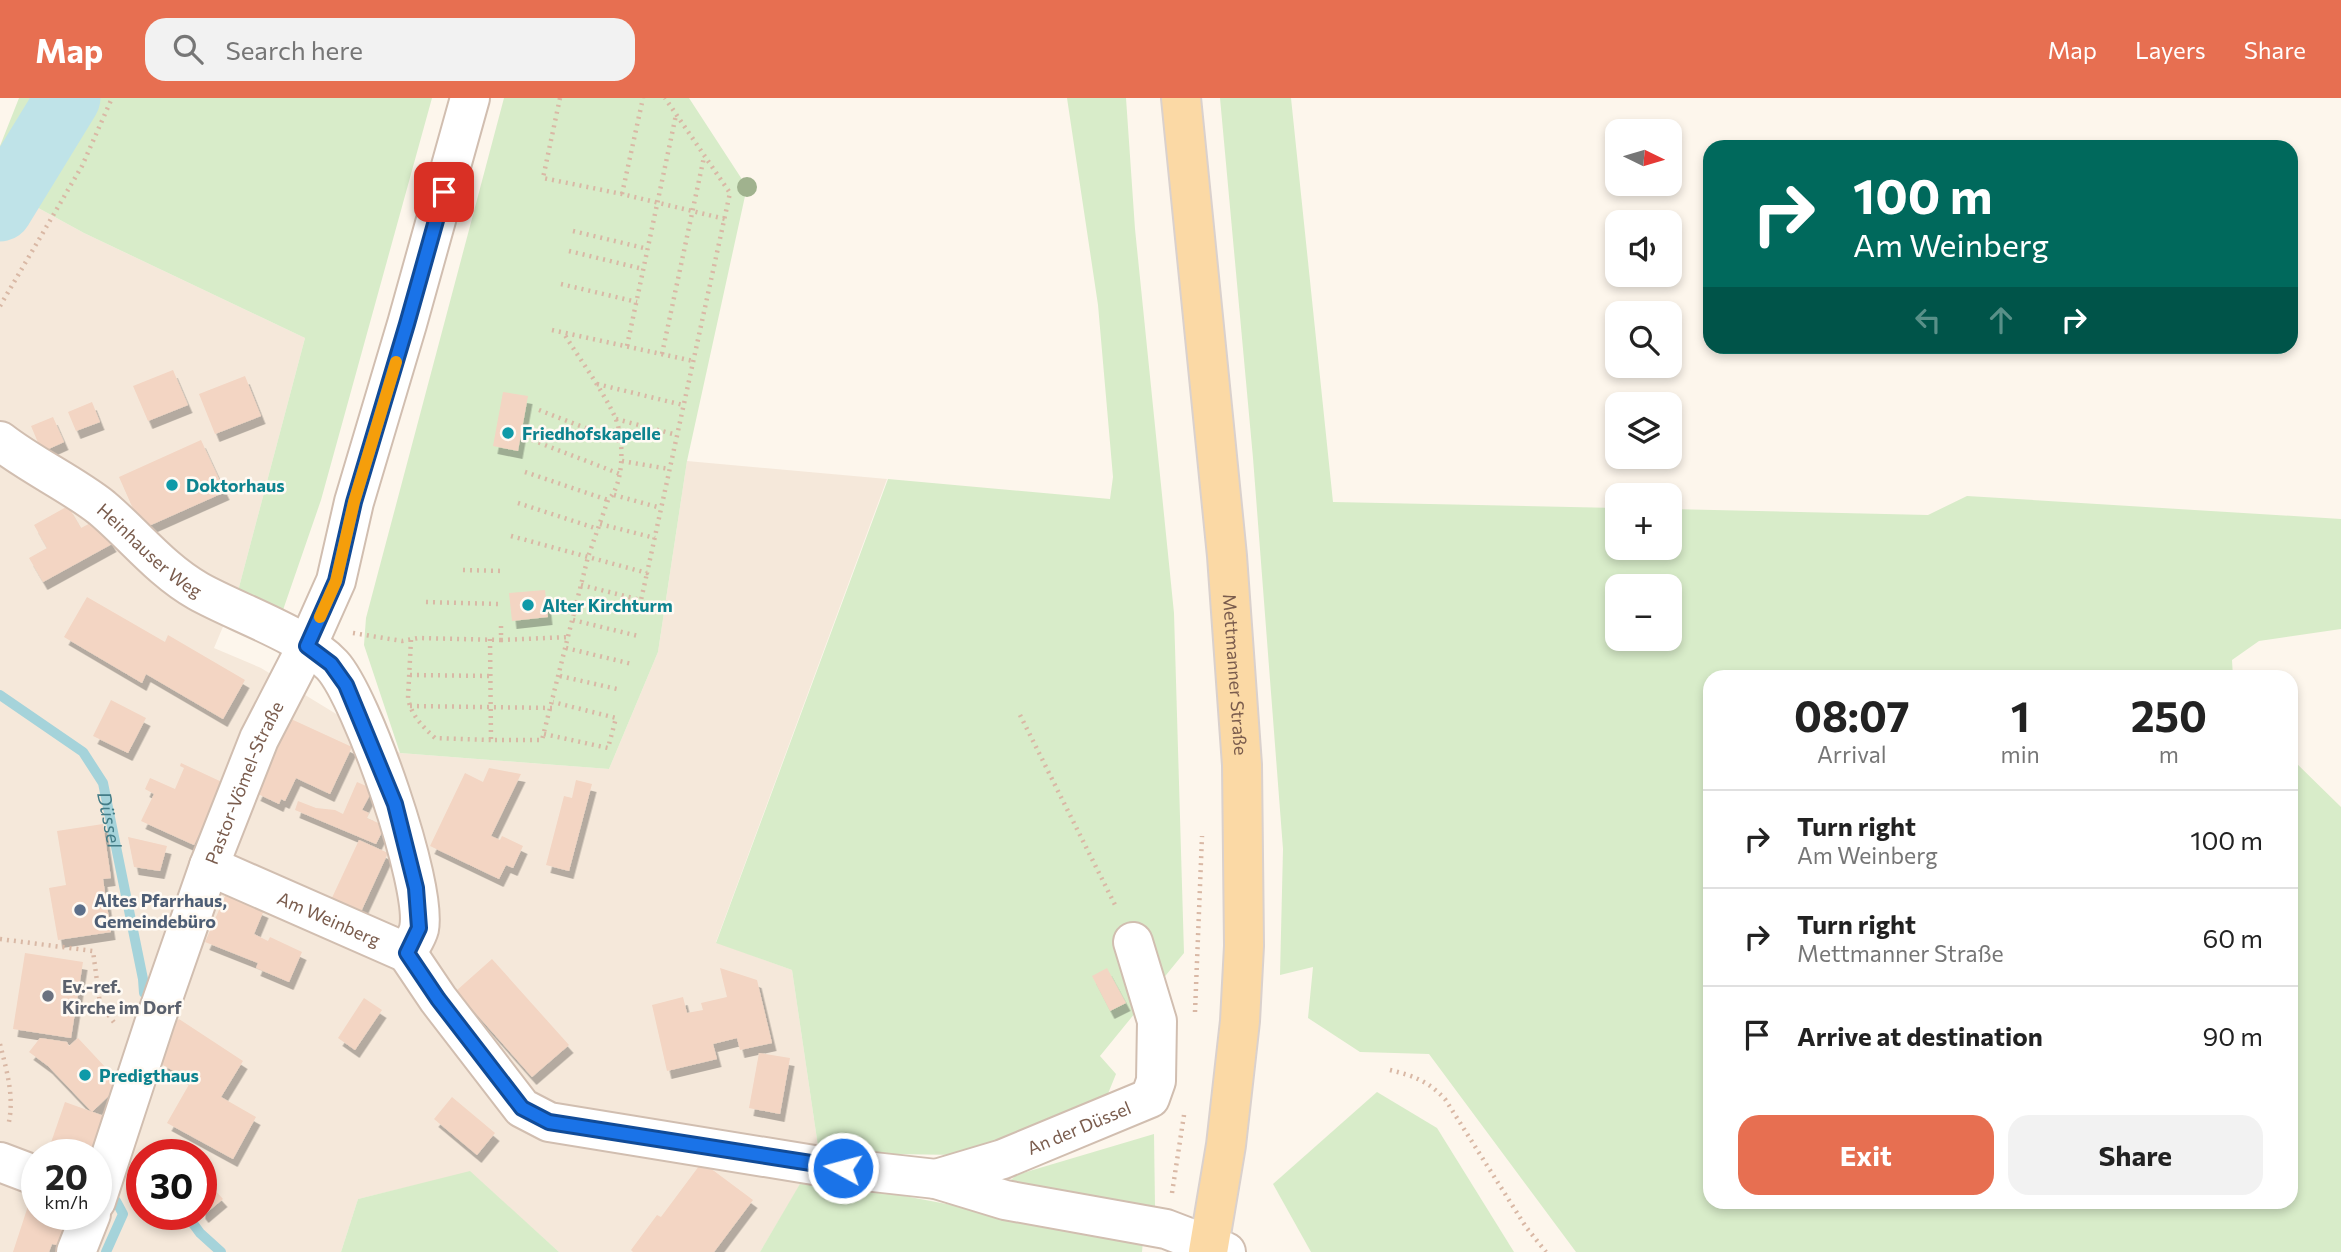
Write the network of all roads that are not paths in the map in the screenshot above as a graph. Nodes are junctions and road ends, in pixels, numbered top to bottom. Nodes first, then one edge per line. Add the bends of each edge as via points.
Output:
1 (470, 98) edge
2 (1181, 98) edge
3 (0, 441) edge
4 (307, 646) junction
5 (209, 866) junction
6 (1133, 942) road end
7 (407, 953) junction
8 (3, 1150) edge
9 (112, 1152) edge
10 (21, 1164) edge
11 (936, 1179) junction
12 (85, 1230) edge
13 (1215, 1249) edge
14 (76, 1252) edge

1 - 4 street via 354,502 336,581
2 - 13 main road, Mettmanner Straße via 1226,542 1242,765 1240,1021
3 - 4 street, Heinhauser Weg via 100,507 173,575
4 - 5 street, Pastor-Vömel-Straße via 259,739
4 - 7 street via 331,664 346,685 395,804 416,888 419,928
5 - 7 street, Am Weinberg
5 - 9 street, Pastor-Vömel-Straße
6 - 11 street, An der Düssel via 1157,1021 1156,1081 1150,1098 1003,1160
7 - 11 street, An der Düssel via 522,1108 549,1122 820,1166
8 - 10 street
11 - 13 street, An der Düssel via 1005,1200 1166,1229
12 - 14 street

